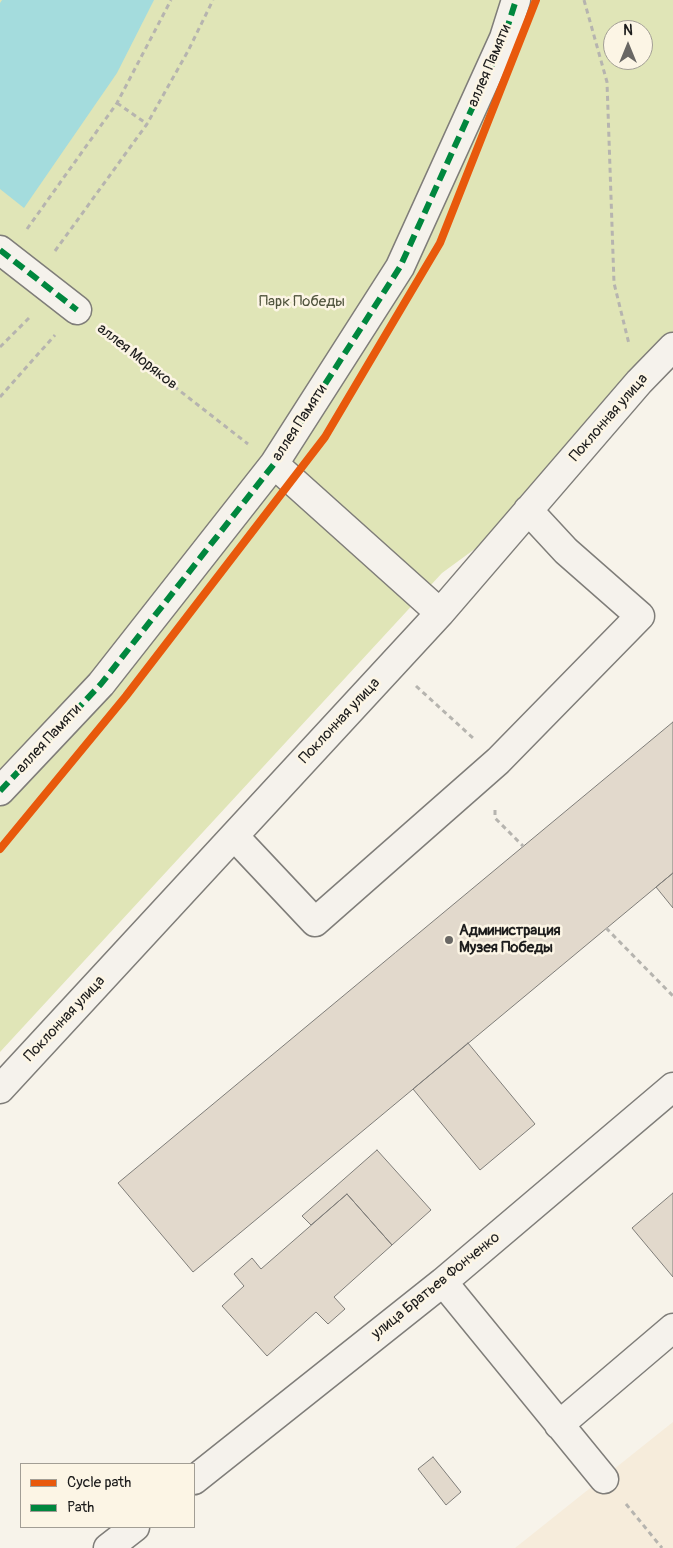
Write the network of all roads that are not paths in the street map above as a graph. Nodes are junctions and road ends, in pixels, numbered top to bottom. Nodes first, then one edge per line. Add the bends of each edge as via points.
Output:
1 (516, 0) edge
2 (4, 253) edge
3 (77, 310) road end
4 (673, 346) edge
5 (274, 464) junction
6 (528, 510) junction
7 (440, 613) junction
8 (0, 791) edge
9 (234, 836) junction
10 (673, 1087) edge
11 (0, 1089) edge
12 (443, 1282) junction
13 (673, 1328) edge
14 (559, 1425) junction
15 (195, 1479) edge
16 (612, 1489) road end
17 (134, 1528) edge
18 (108, 1548) edge

1 - 5 street, аллея Памяти via 504,38 400,267
2 - 3 street
4 - 6 street, Поклонная улица
5 - 7 street
5 - 8 street, аллея Памяти via 101,684
6 - 7 street, Поклонная улица
6 - 9 street via 566,551 640,616 498,761 315,922
7 - 9 street, Поклонная улица
9 - 11 street, Поклонная улица
10 - 12 street, улица Братьев Фонченко
12 - 14 street
12 - 15 street, улица Братьев Фонченко
13 - 14 street
14 - 16 street
17 - 18 street

